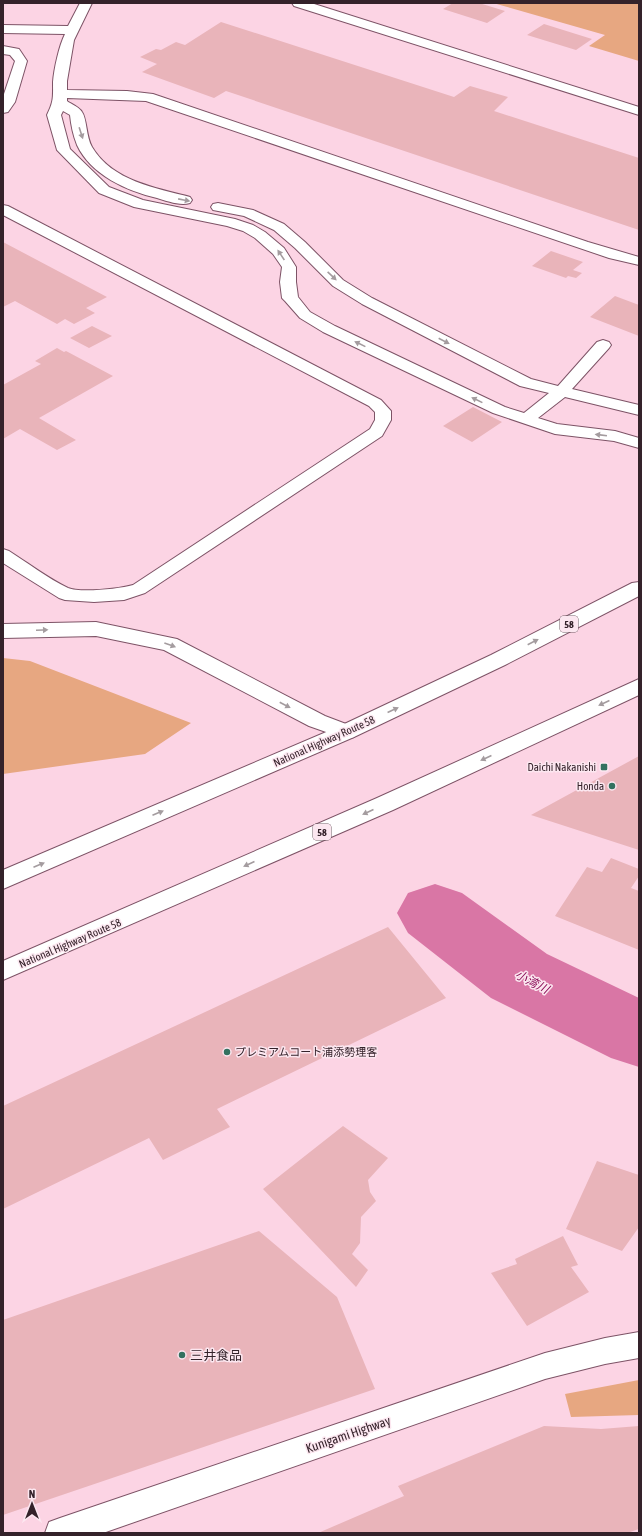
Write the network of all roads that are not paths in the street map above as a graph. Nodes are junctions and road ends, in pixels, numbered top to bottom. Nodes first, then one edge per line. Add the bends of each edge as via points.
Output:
1 (86, 3) edge
2 (298, 3) edge
3 (3, 29) edge
4 (73, 30) junction
5 (3, 50) edge
6 (60, 98) junction
7 (3, 109) edge
8 (639, 111) edge
9 (3, 209) edge
10 (639, 261) edge
11 (603, 345) dead end
12 (561, 392) junction
13 (639, 410) edge
14 (526, 419) junction
15 (639, 444) edge
16 (3, 555) edge
17 (639, 588) edge
18 (3, 631) edge
19 (639, 686) edge
20 (346, 732) junction
21 (3, 880) edge
22 (3, 971) edge
23 (639, 1345) edge
24 (60, 1533) edge

1 - 4 lane
2 - 8 lane
3 - 4 lane
4 - 6 lane via 65,54
5 - 7 lane via 14,52 21,61 8,102
6 - 10 lane via 127,95 161,100 583,245
6 -> 12 lane via 76,113 86,148 103,168 129,184 165,197 248,213 279,227 300,244 338,283 367,301 526,383
14 -> 6 lane via 499,410 329,329 305,315 290,298 289,267 279,251 248,228 139,204 104,190 64,150 54,115
9 - 16 lane via 376,403 383,411 383,420 376,432 139,589 124,594 65,594
11 - 12 lane
12 - 13 lane
12 - 14 lane
15 -> 14 lane via 615,436 556,429
20 -> 17 main road, National Highway Route 58 / 58 via 498,660
18 -> 20 main road via 96,629 170,644 317,721
19 -> 22 main road, National Highway Route 58 / 58 via 385,804
21 -> 20 main road, National Highway Route 58 / 58
23 - 24 main road, Kunigami Highway via 545,1366

